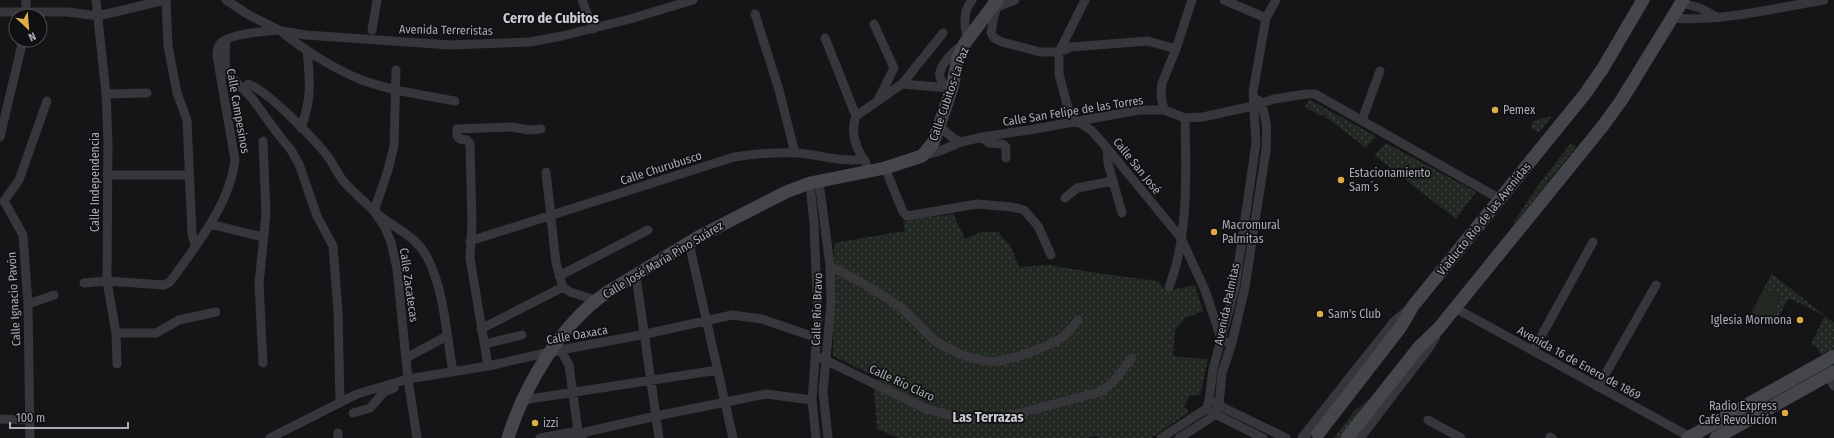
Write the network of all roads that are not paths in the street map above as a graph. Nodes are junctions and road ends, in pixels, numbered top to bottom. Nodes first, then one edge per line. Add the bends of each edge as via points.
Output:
1 (96, 0) edge
2 (166, 0) edge
3 (226, 0) edge
4 (377, 0) edge
5 (582, 0) edge
6 (693, 0) edge
7 (972, 0) edge
8 (1015, 0) edge
9 (1086, 0) edge
10 (1192, 0) edge
11 (1226, 0) edge
12 (1276, 0) edge
13 (1643, 0) edge
14 (1824, 0) edge
15 (1682, 2) edge
16 (996, 4) edge
17 (48, 13) edge
18 (755, 14) dead end
19 (98, 16) junction
20 (1717, 17) junction
21 (1266, 18) junction
22 (1672, 18) junction
23 (874, 24) dead end
24 (593, 29) junction
25 (280, 30) junction
26 (372, 30) dead end
27 (943, 33) dead end
28 (825, 38) dead end
29 (226, 40) junction
30 (966, 42) junction
31 (21, 48) edge
32 (1176, 49) junction
33 (307, 50) junction
34 (1059, 52) junction
35 (396, 70) dead end
36 (1380, 71) dead end
37 (248, 84) dead end
38 (902, 84) junction
39 (948, 88) junction
40 (396, 90) junction
41 (146, 93) dead end
42 (106, 94) junction
43 (878, 100) junction
44 (47, 101) dead end
45 (456, 101) dead end
46 (1257, 105) junction
47 (1164, 110) junction
48 (856, 116) junction
49 (1184, 118) junction
50 (1362, 120) junction
51 (1077, 121) junction
52 (939, 126) junction
53 (301, 128) junction
54 (541, 129) dead end
55 (0, 137) edge
56 (982, 137) junction
57 (263, 141) dead end
58 (961, 142) junction
59 (1107, 148) junction
60 (795, 153) junction
61 (922, 156) junction
62 (1006, 158) dead end
63 (864, 159) junction
64 (885, 168) junction
65 (872, 170) junction
66 (546, 172) dead end
67 (188, 175) junction
68 (107, 176) junction
69 (1113, 181) junction
70 (814, 182) junction
71 (1065, 198) dead end
72 (1500, 199) junction
73 (374, 211) junction
74 (1122, 213) dead end
75 (550, 217) junction
76 (210, 224) junction
77 (648, 230) dead end
78 (263, 237) junction
79 (1180, 238) junction
80 (470, 241) junction
81 (1593, 242) dead end
82 (689, 243) junction
83 (194, 246) junction
84 (1051, 255) dead end
85 (830, 266) junction
86 (559, 276) junction
87 (636, 276) junction
88 (107, 281) junction
89 (84, 283) dead end
90 (1656, 285) dead end
91 (563, 287) junction
92 (1169, 287) dead end
93 (54, 295) dead end
94 (595, 300) junction
95 (28, 304) junction
96 (1455, 308) junction
97 (216, 312) dead end
98 (707, 320) junction
99 (1078, 320) dead end
100 (482, 329) junction
101 (1438, 329) junction
102 (116, 333) junction
103 (646, 334) junction
104 (522, 335) dead end
105 (447, 336) junction
106 (818, 338) junction
107 (1222, 341) junction
108 (1232, 343) junction
109 (485, 344) junction
110 (1533, 351) junction
111 (555, 352) junction
112 (815, 355) junction
113 (1834, 356) edge
114 (406, 358) junction
115 (1132, 358) dead end
116 (826, 359) junction
117 (263, 363) dead end
118 (117, 364) dead end
119 (488, 366) junction
120 (718, 370) junction
121 (453, 372) junction
122 (1832, 378) edge
123 (651, 379) junction
124 (408, 381) junction
125 (1598, 387) junction
126 (573, 392) junction
127 (523, 400) junction
128 (812, 400) junction
129 (340, 402) junction
130 (725, 403) junction
131 (1208, 405) junction
132 (1217, 410) junction
133 (353, 413) dead end
134 (656, 416) junction
135 (0, 419) edge
136 (30, 420) junction
137 (1428, 420) dead end
138 (578, 435) edge
139 (1310, 436) edge
140 (30, 438) edge
141 (270, 438) edge
142 (416, 438) edge
143 (508, 438) edge
144 (540, 438) edge
145 (659, 438) edge
146 (733, 438) edge
147 (816, 438) edge
148 (828, 438) edge
149 (1161, 438) edge
150 (1179, 438) edge
151 (1263, 438) edge
152 (1286, 438) edge
153 (1347, 438) edge
154 (1359, 438) edge
155 (1461, 438) edge
156 (1690, 438) edge
157 (1716, 438) edge

1 - 19 street, Calle Independencia
2 - 19 street
2 - 67 street via 168,46 177,93 187,120
3 - 25 street, Avenida Terreristas
4 - 26 street
5 - 24 street
6 - 24 street, Avenida Terreristas
7 - 30 street via 967,6 964,24
8 - 16 street
9 - 34 street, Calle San José
10 - 32 street
11 - 21 street
12 - 21 street, Avenida Palmitas
13 - 72 main road, Viaducto Río de las Avenidas via 1604,68
14 - 20 street
15 - 20 street
15 - 22 main road
16 - 30 main road, Calle Cubitos-La Paz
16 - 34 street via 991,33 994,38 1040,52
17 - 19 street via 68,12
18 - 60 street via 779,90
19 - 42 street, Calle Independencia
20 - 22 street via 1694,20
21 - 46 street, Avenida Palmitas via 1253,92
22 - 96 main road via 1602,127
23 - 43 street via 894,68
24 - 25 street, Avenida Terreristas via 530,42 450,45 306,35
25 - 29 street via 241,34
25 - 33 street
27 - 38 street
28 - 48 street
29 - 76 street, Calle Campesinos via 220,43 217,56 235,160 224,196
29 - 129 street via 226,69 251,97 295,157 317,216 333,246 338,312
30 - 39 main road, Calle Cubitos-La Paz
31 - 55 street
32 - 34 street via 1148,41 1071,47
32 - 47 street via 1162,83
33 - 40 street via 362,79
33 - 53 street via 311,88 308,111
34 - 51 street, Calle San José via 1059,74 1065,98 1069,112
35 - 40 street
36 - 50 street
37 - 53 street via 263,91
38 - 39 street
38 - 43 street
39 - 52 main road, Calle Cubitos-La Paz
40 - 45 street
40 - 73 street via 394,146
41 - 42 street
42 - 68 street, Calle Independencia
43 - 48 street
44 - 95 street, Calle Ignacio Pavón via 19,180 4,200 23,235
46 - 49 street, Calle San Felipe de las Torres via 1203,117
46 - 50 street, Calle San Felipe de las Torres via 1274,99 1315,94
46 - 107 street, Avenida Palmitas via 1256,143 1234,288
46 - 108 street, Avenida Palmitas via 1264,110 1266,150 1245,287
47 - 49 street, Calle San Felipe de las Torres
47 - 51 street, Calle San Felipe de las Torres via 1139,110
48 - 63 street via 853,133
49 - 79 street via 1186,174
50 - 72 street
51 - 56 street, Calle San Felipe de las Torres
51 - 59 street, Calle San José via 1092,131
52 - 58 street via 952,138
52 - 61 main road, Calle Cubitos-La Paz via 934,143
53 - 73 street via 327,156 344,181
54 - 80 street via 457,129 457,136 470,144
56 - 58 street, Calle San Felipe de las Torres
56 - 62 street via 989,143 1003,144 1006,148
57 - 78 street via 266,214
58 - 61 street, Calle San Felipe de las Torres
59 - 69 street
59 - 79 street, Calle San José
60 - 63 street, Calle Churubusco via 851,161
60 - 75 street, Calle Churubusco via 734,157
61 - 64 main road, Calle Cubitos-La Paz
63 - 65 street
64 - 65 main road, Calle José María Pino Suárez
64 - 84 street via 907,216 977,204 996,204 1024,210 1038,226
65 - 70 main road, Calle José María Pino Suárez
66 - 75 street
67 - 68 street
67 - 83 street
68 - 88 street, Calle Independencia
69 - 71 street via 1077,188
69 - 74 street
70 - 82 main road, Calle José María Pino Suárez via 744,212
70 - 85 street, Calle Río Bravo
70 - 106 street, Calle Río Bravo
72 - 139 main road, Viaducto Río de las Avenidas via 1413,306 1400,328
73 - 105 street via 412,238 428,259 440,295
73 - 114 street, Calle Zacatecas via 391,242 397,269
75 - 80 street, Calle Churubusco
75 - 86 street
76 - 78 street
76 - 83 street, Calle Campesinos
77 - 86 street
78 - 117 street via 259,284
79 - 92 street
79 - 107 street, Calle San José via 1205,290
80 - 100 street via 470,258
81 - 110 street
82 - 87 main road, Calle José María Pino Suárez
82 - 98 street
83 - 88 street, Calle Campesinos via 170,282 164,284
85 - 99 street via 897,305 935,341 974,360 1002,361 1052,344 1063,338
85 - 116 street, Calle Río Bravo via 831,302
86 - 91 street
87 - 94 main road, Calle José María Pino Suárez
87 - 103 street
88 - 89 street, Calle Campesinos
88 - 102 street, Calle Independencia
90 - 125 street
91 - 94 street
91 - 100 street
93 - 95 street
94 - 111 main road, Calle José María Pino Suárez via 577,317
95 - 136 street, Calle Ignacio Pavón
96 - 101 main road
96 - 110 street, Avenida 16 de Enero de 1869
97 - 102 street via 179,320 156,333
98 - 103 street, Calle Oaxaca
98 - 106 street, Calle Oaxaca via 732,314 762,319
98 - 120 street
100 - 109 street
101 - 153 main road via 1419,347
101 - 154 street via 1426,349
102 - 118 street, Calle Independencia
103 - 111 street, Calle Oaxaca
103 - 123 street
104 - 109 street
105 - 114 street
105 - 121 street
106 - 112 street, Calle Río Bravo
107 - 108 street
107 - 131 street, Avenida Palmitas via 1213,369
108 - 132 street, Avenida Palmitas via 1222,374
109 - 119 street
110 - 125 street, Avenida 16 de Enero de 1869
111 - 119 street, Calle Oaxaca
111 - 126 street via 569,365
111 - 127 main road, Calle José María Pino Suárez
112 - 116 street, Calle Río Claro
112 - 128 street, Calle Río Bravo
113 - 156 main road
114 - 124 street, Calle Zacatecas
115 - 116 street, Calle Río Claro via 1113,382 1100,392 1009,416 976,418 960,418 924,408
116 - 148 street, Calle Río Bravo via 824,403
119 - 121 street, Calle Oaxaca
120 - 123 street
120 - 130 street
121 - 124 street, Calle Oaxaca
122 - 157 main road
123 - 126 street
123 - 134 street
124 - 129 street, Calle Oaxaca via 356,394
124 - 133 street via 384,392 370,408
124 - 142 street, Calle Zacatecas
125 - 156 street, Avenida 16 de Enero de 1869
126 - 127 street
126 - 138 street
127 - 143 main road, Calle José María Pino Suárez
128 - 130 street via 766,394
128 - 147 street, Calle Río Bravo
129 - 141 street, Calle Oaxaca
130 - 134 street
130 - 146 street
131 - 132 street
131 - 149 street
132 - 150 street
132 - 151 street
132 - 152 street
134 - 138 street
134 - 145 street
135 - 136 street
136 - 140 street, Calle Ignacio Pavón
137 - 155 street
138 - 144 street

